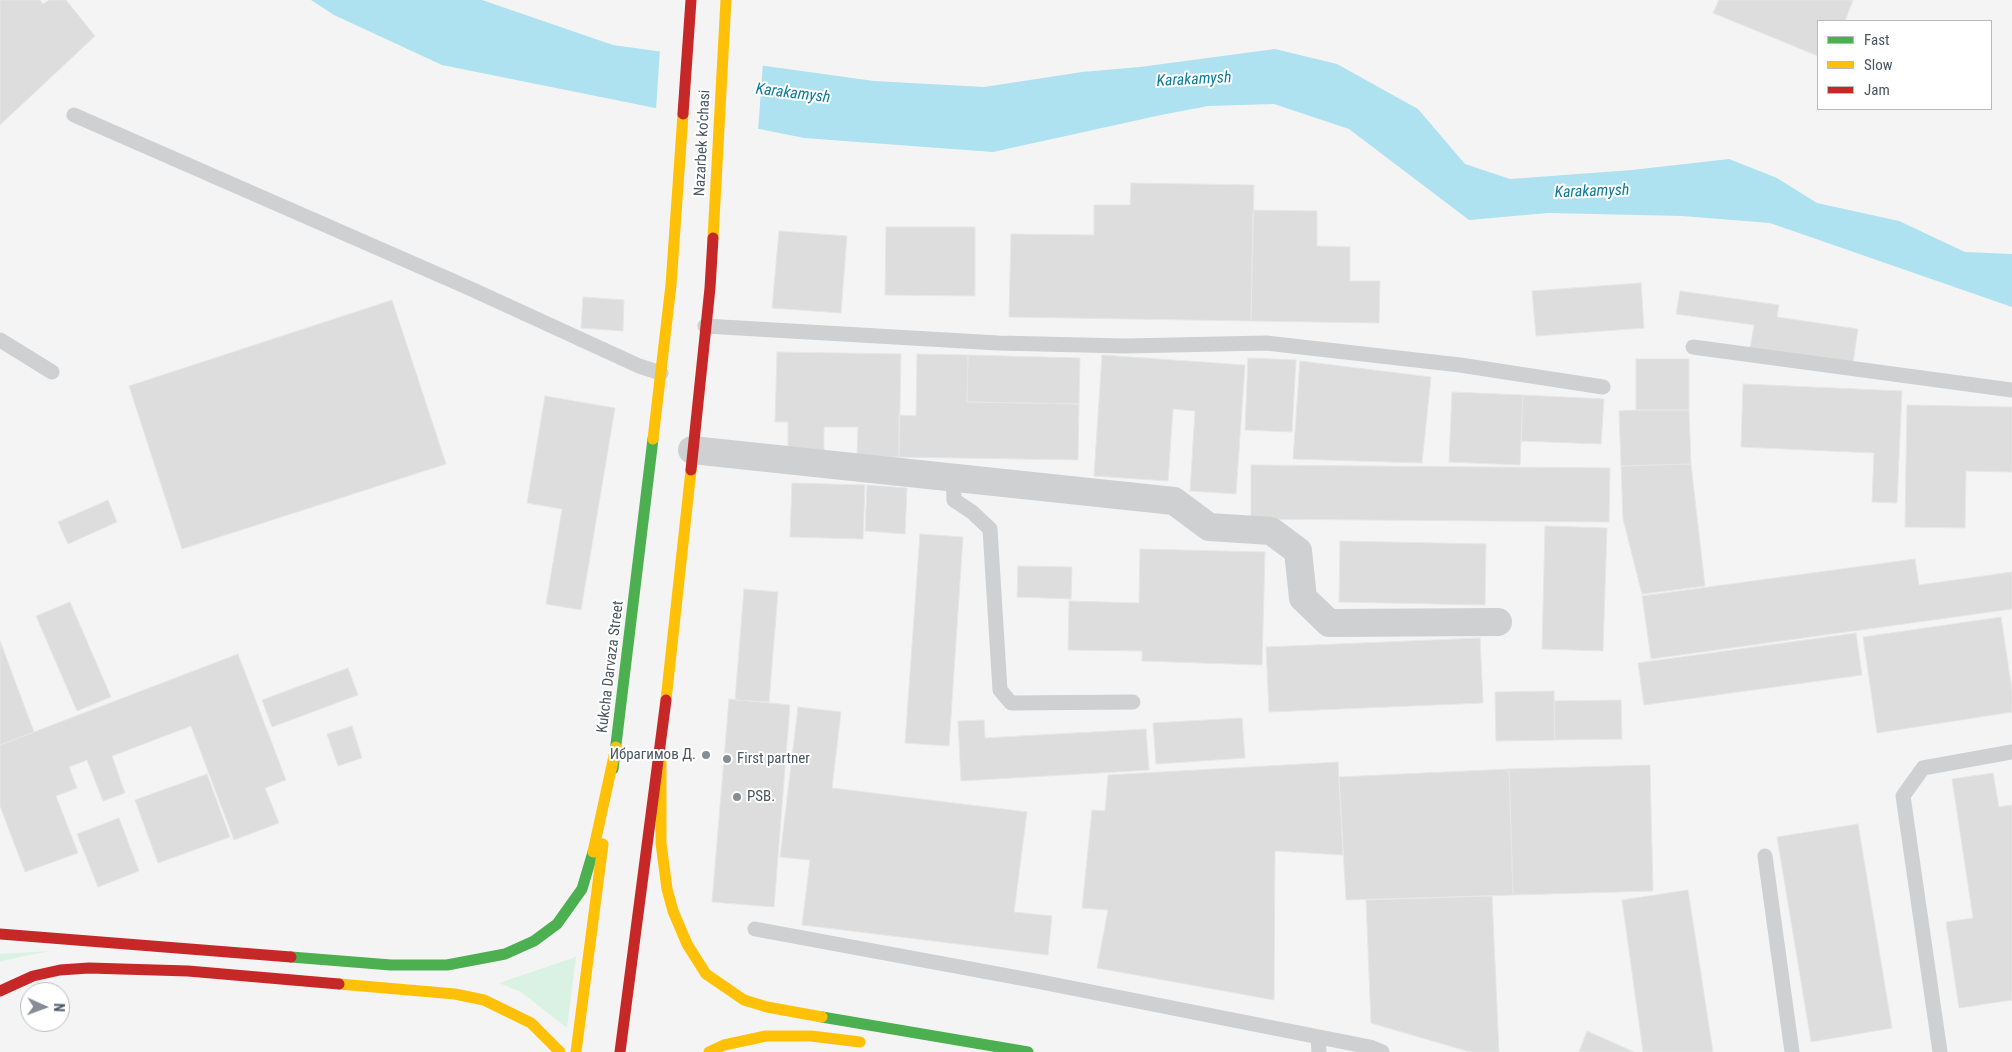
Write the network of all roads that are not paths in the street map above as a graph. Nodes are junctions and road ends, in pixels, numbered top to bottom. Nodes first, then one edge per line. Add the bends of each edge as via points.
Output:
1 (691, 0) edge
2 (726, 0) edge
3 (74, 115) dead end
4 (671, 285) joint
5 (705, 326) junction
6 (0, 340) edge
7 (1693, 347) dead end
8 (52, 372) dead end
9 (661, 374) junction
10 (1603, 387) dead end
11 (2012, 390) edge
12 (692, 450) junction
13 (953, 476) junction
14 (1498, 622) dead end
15 (1133, 702) dead end
16 (616, 747) junction
17 (661, 751) junction
18 (2012, 752) edge
19 (1764, 856) dead end
20 (755, 929) dead end
21 (0, 934) edge
22 (0, 991) edge
23 (872, 1044) dead end
24 (1319, 1044) edge
25 (560, 1052) edge
26 (576, 1052) edge
27 (620, 1052) edge
28 (709, 1052) edge
29 (1028, 1052) edge
30 (1382, 1052) edge
31 (1792, 1052) edge
32 (1940, 1052) edge

1 - 4 main road, Nazarbek ko'chasi
2 - 5 main road, Nazarbek ko'chasi via 710,288
3 - 9 lane
4 - 9 main road, Kukcha Darvaza Street
5 - 10 lane via 1125,346 1266,343 1460,365
5 - 12 main road
6 - 8 lane
7 - 11 lane
9 - 16 main road, Kukcha Darvaza Street
12 - 13 street
12 - 17 main road
13 - 14 street via 1174,501 1209,527 1271,531 1298,551 1303,598 1329,623
13 - 15 lane via 954,500 990,529 1000,690 1011,703
16 - 21 main road via 599,832 582,889 557,924 534,941 505,954 447,964 391,965
16 - 26 main road, Kukcha Darvaza Street
17 - 27 main road
17 - 29 main road via 660,835 667,889 687,944 715,982 755,1004
18 - 32 lane via 1923,768 1903,796
19 - 31 lane
20 - 24 lane via 1036,981
22 - 25 main road via 33,976 89,968 188,971 455,994 484,1000 531,1023
23 - 28 main road via 811,1036 766,1036 724,1045
24 - 30 lane via 1370,1047

